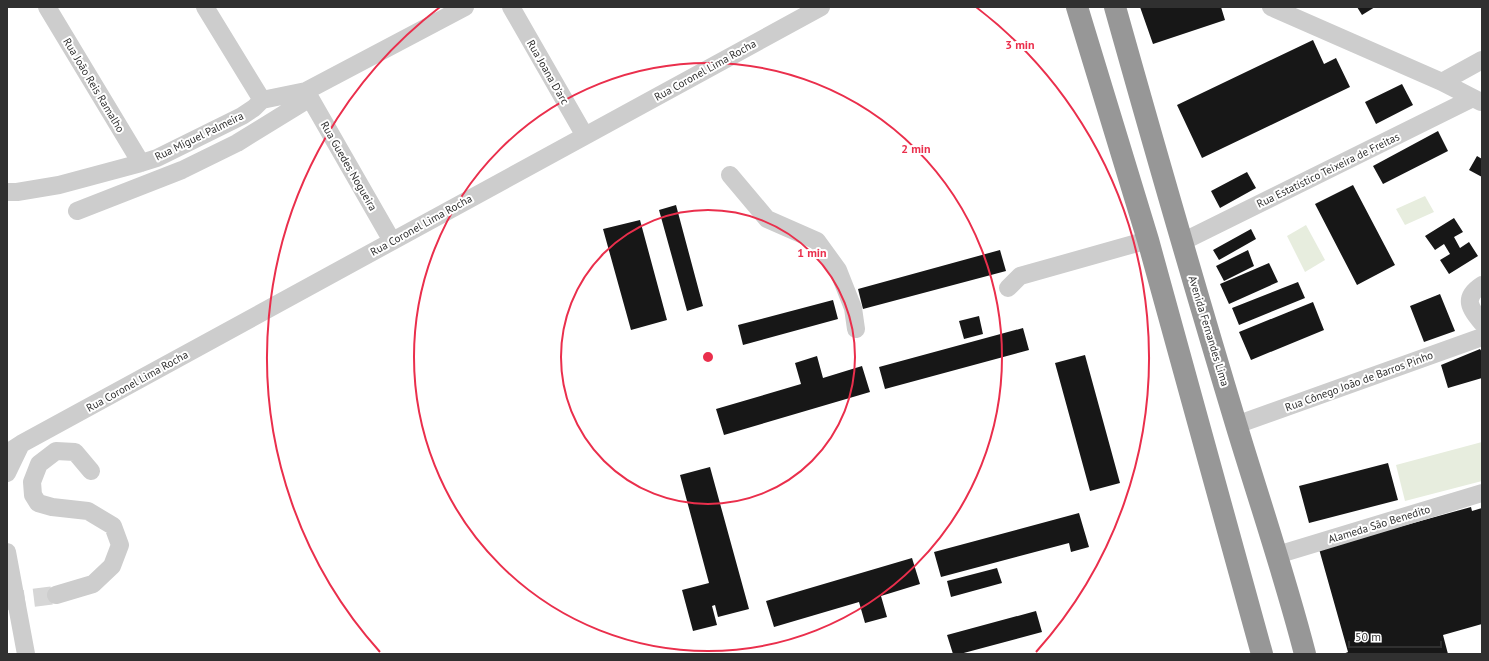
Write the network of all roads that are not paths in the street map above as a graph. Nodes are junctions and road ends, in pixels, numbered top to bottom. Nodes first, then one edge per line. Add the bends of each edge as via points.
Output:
1 (48, 7) edge
2 (205, 7) edge
3 (465, 7) edge
4 (510, 7) edge
5 (821, 7) edge
6 (1077, 7) edge
7 (1115, 7) edge
8 (1272, 7) edge
9 (799, 12) edge
10 (1482, 60) edge
11 (1442, 82) junction
12 (308, 95) junction
13 (262, 100) junction
14 (1478, 100) edge
15 (585, 136) junction
16 (141, 163) junction
17 (730, 175) dead end
18 (7, 192) edge
19 (1169, 198) junction
20 (77, 211) dead end
21 (392, 241) junction
22 (1182, 242) junction
23 (1149, 245) junction
24 (1190, 269) junction
25 (1482, 285) edge
26 (1011, 290) dead end
27 (1482, 323) edge
28 (856, 329) dead end
29 (1482, 337) edge
30 (1236, 424) junction
31 (14, 449) edge
32 (90, 471) dead end
33 (7, 472) edge
34 (1482, 493) edge
35 (7, 552) edge
36 (1277, 554) junction
37 (56, 595) tunnel mouth
38 (26, 654) edge
39 (1262, 654) edge
40 (1305, 654) edge

1 - 16 street, Rua João Reis Ramalho
2 - 13 street
3 - 12 street, Rua Miguel Palmeira
4 - 15 street, Rua Joana D'arc
5 - 9 street, Rua Coronel Lima Rocha
6 - 23 highway
7 - 19 highway, Avenida Fernandes Lima
8 - 11 street
9 - 15 street, Rua Coronel Lima Rocha
10 - 11 street
11 - 14 street
12 - 13 street, Rua Miguel Palmeira
12 - 20 street, Rua Miguel Palmeira via 237,143 182,170
12 - 21 street, Rua Guedes Nogueira
13 - 16 street, Rua Miguel Palmeira via 242,116 157,158
14 - 22 street, Rua Estatístico Teixeira de Freitas
15 - 21 street, Rua Coronel Lima Rocha
16 - 18 street, Rua Miguel Palmeira via 60,186
17 - 28 street via 767,219 817,240 838,270 853,308
19 - 22 highway, Avenida Fernandes Lima
19 - 23 highway via 1161,223
21 - 31 street, Rua Coronel Lima Rocha
22 - 24 highway, Avenida Fernandes Lima
23 - 24 highway via 1173,256
23 - 26 street
23 - 39 highway
24 - 30 highway, Avenida Fernandes Lima
25 - 27 street via 1472,293 1469,304
29 - 30 street, Rua Cônego João de Barros Pinho
30 - 36 highway, Avenida Fernandes Lima
31 - 33 street
32 - 37 street via 74,452 56,451 39,464 32,482 33,495 38,503 88,512 113,526 120,545 112,566 92,584
34 - 36 street, Alameda São Benedito
35 - 38 street
36 - 40 highway, Avenida Fernandes Lima

